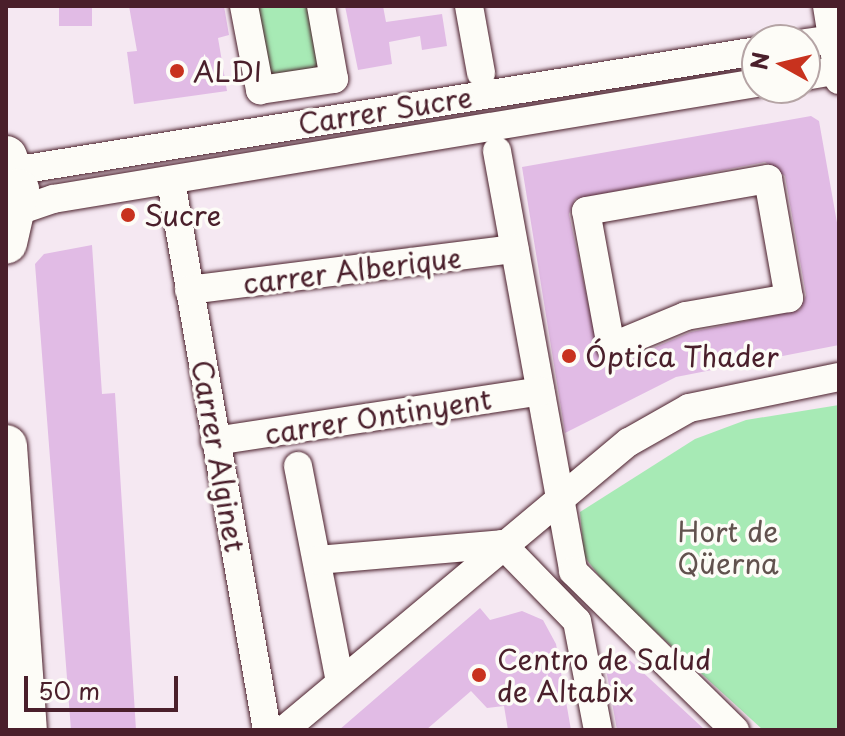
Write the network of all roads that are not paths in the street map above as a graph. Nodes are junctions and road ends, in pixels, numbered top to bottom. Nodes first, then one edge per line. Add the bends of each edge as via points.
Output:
1 (244, 6) edge
2 (321, 6) edge
3 (469, 6) edge
4 (827, 6) edge
5 (825, 40) edge
6 (741, 54) edge
7 (481, 73) dead end
8 (839, 73) edge
9 (741, 86) edge
10 (497, 151) dead end
11 (171, 181) junction
12 (11, 195) edge
13 (586, 211) joint
14 (514, 249) junction
15 (189, 290) junction
16 (839, 377) edge
17 (540, 391) junction
18 (215, 441) junction
19 (6, 446) edge
20 (298, 466) dead end
21 (559, 504) junction
22 (502, 544) junction
23 (317, 560) junction
24 (340, 682) junction
25 (26, 730) edge
26 (267, 730) edge
27 (284, 730) edge
28 (598, 730) edge
29 (735, 730) edge

1 - 2 street via 260,90 334,79
3 - 7 street
4 - 5 street
5 - 8 street
6 - 12 street, Carrer Sucre
9 - 11 street, Carrer Sucre
10 - 14 street
11 - 12 street, Carrer Sucre
11 - 15 street, Carrer Alginet
13 - 13 street via 768,179 789,298 686,316 611,347
14 - 15 street, carrer Alberique
14 - 17 street
15 - 18 street, Carrer Alginet
16 - 21 street via 689,408 629,442
17 - 18 street, carrer Ontinyent
17 - 21 street
18 - 26 street, Carrer Alginet
19 - 25 highway
20 - 23 street
21 - 22 street
21 - 29 street via 573,571
22 - 23 street
22 - 24 street
22 - 28 street via 577,621
23 - 24 street
24 - 27 street

